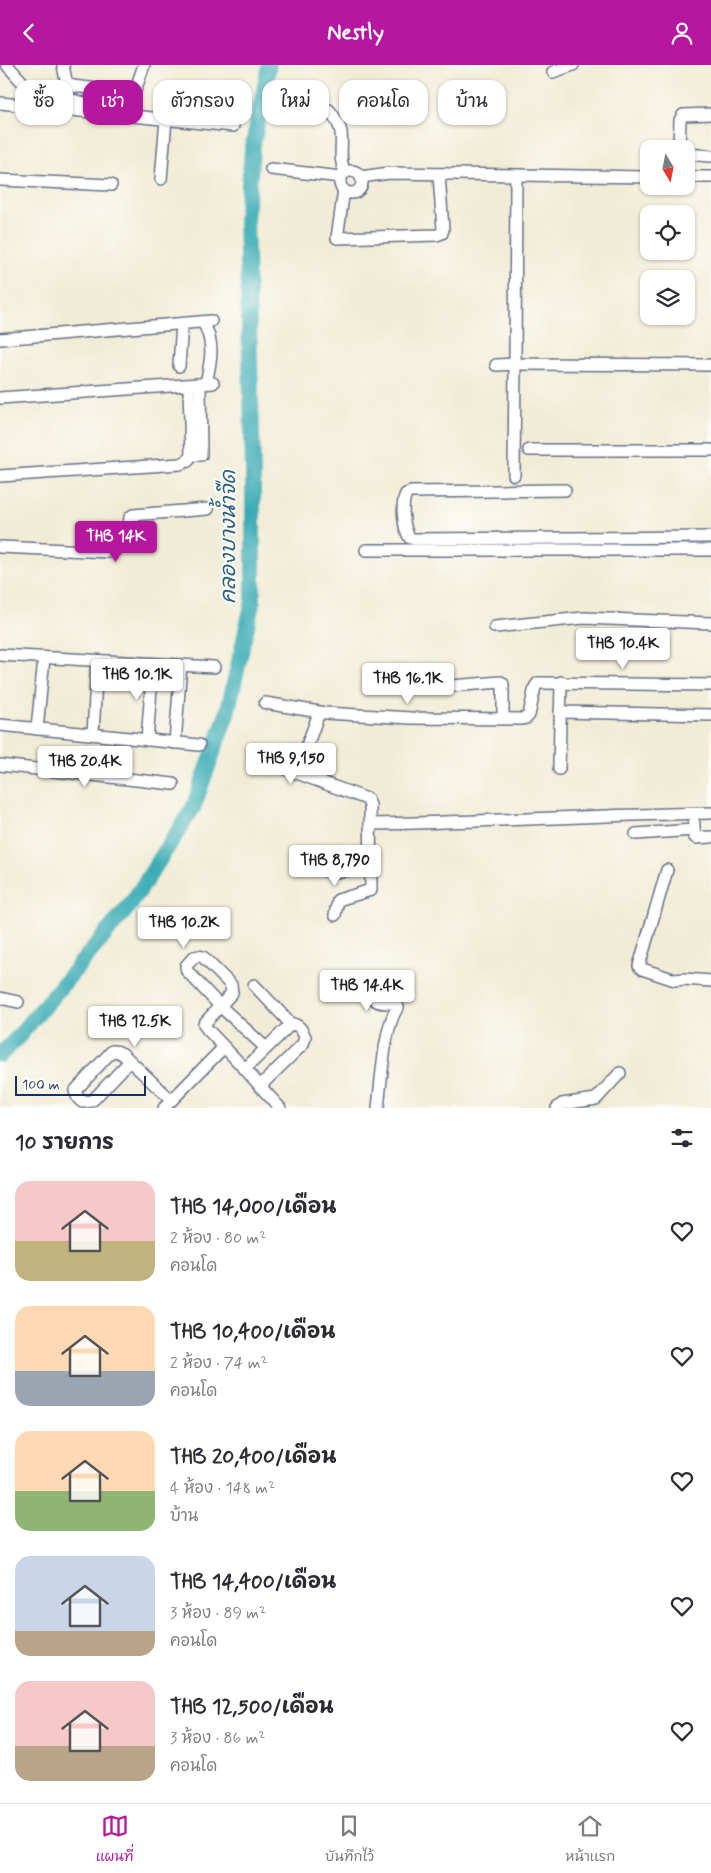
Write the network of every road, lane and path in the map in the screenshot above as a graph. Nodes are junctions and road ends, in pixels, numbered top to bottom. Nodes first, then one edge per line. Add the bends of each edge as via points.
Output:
1 (7, 65) edge
2 (63, 65) edge
3 (144, 65) edge
4 (573, 65) edge
5 (553, 72) dead end
6 (138, 80) edge
7 (83, 87) edge
8 (0, 103) edge
9 (83, 103) edge
10 (329, 111) dead end
11 (711, 114) edge
12 (153, 118) edge
13 (166, 125) edge
14 (223, 125) edge
15 (233, 126) dead end
16 (679, 140) edge
17 (695, 155) edge
18 (711, 157) edge
19 (271, 169) dead end
20 (343, 175) junction
21 (439, 175) junction
22 (516, 176) junction
23 (361, 177) junction
24 (640, 177) edge
25 (695, 177) edge
26 (711, 177) edge
27 (161, 179) dead end
28 (0, 180) edge
29 (111, 185) dead end
30 (344, 190) junction
31 (182, 324) junction
32 (0, 339) edge
33 (515, 364) junction
34 (496, 365) dead end
35 (711, 365) edge
36 (179, 366) dead end
37 (202, 384) junction
38 (0, 398) edge
39 (529, 450) dead end
40 (711, 450) edge
41 (514, 475) dead end
42 (0, 476) edge
43 (565, 491) dead end
44 (208, 509) dead end
45 (711, 537) edge
46 (0, 547) edge
47 (366, 550) dead end
48 (711, 550) edge
49 (711, 623) edge
50 (495, 627) dead end
51 (0, 655) edge
52 (44, 658) junction
53 (97, 661) junction
54 (153, 664) junction
55 (182, 665) junction
56 (214, 667) dead end
57 (561, 682) junction
58 (711, 685) edge
59 (452, 686) dead end
60 (264, 703) dead end
61 (560, 712) junction
62 (319, 713) junction
63 (711, 715) edge
64 (503, 718) junction
65 (0, 725) edge
66 (37, 729) junction
67 (93, 734) junction
68 (147, 740) junction
69 (175, 743) junction
70 (199, 745) dead end
71 (254, 756) dead end
72 (0, 765) edge
73 (559, 769) dead end
74 (296, 773) junction
75 (173, 784) dead end
76 (711, 813) edge
77 (694, 814) junction
78 (370, 824) junction
79 (694, 830) junction
80 (636, 834) dead end
81 (711, 837) edge
82 (371, 854) junction
83 (323, 870) dead end
84 (667, 870) dead end
85 (335, 915) dead end
86 (711, 981) edge
87 (254, 985) dead end
88 (368, 987) dead end
89 (0, 998) edge
90 (18, 1002) dead end
91 (291, 1023) junction
92 (224, 1047) junction
93 (266, 1048) junction
94 (130, 1061) junction
95 (245, 1069) junction
96 (620, 1073) dead end
97 (260, 1086) junction
98 (168, 1104) edge
99 (280, 1108) edge
100 (378, 1108) edge
101 (557, 1108) edge

1 - 9 street via 25,85
2 - 7 street via 66,81 72,86
3 - 6 street
4 - 5 street
8 - 12 street
10 - 20 street via 341,133
11 - 16 street via 683,115
13 - 27 street
14 - 15 street
17 - 18 street
19 - 20 street
20 - 23 street via 356,172
20 - 30 street via 340,184
21 - 22 street
21 - 23 street via 388,173
21 - 30 street via 443,229 437,235 337,238
22 - 24 street
22 - 33 street
23 - 30 street via 361,187 356,191
25 - 26 street
28 - 29 street
31 - 32 street
31 - 36 street
31 - 37 street via 207,322 212,357
33 - 34 street
33 - 35 street
33 - 41 street
37 - 38 street
37 - 42 street via 201,455 191,455 188,461
39 - 40 street
43 - 45 street via 411,492 404,499 406,533 414,539
44 - 46 street via 133,515 126,540 109,552
47 - 48 street
49 - 50 street via 582,618
51 - 52 street
52 - 53 street
52 - 66 street
53 - 54 street
53 - 67 street
54 - 55 street
54 - 68 street
55 - 56 street
55 - 69 street
57 - 58 street
57 - 61 street
57 - 64 street via 538,683 526,718
59 - 64 street via 501,682
60 - 62 street
61 - 63 street
61 - 73 street
62 - 64 street
62 - 74 street
65 - 66 street
66 - 67 street
67 - 68 street
68 - 69 street
69 - 70 street
71 - 74 street
72 - 75 street
74 - 78 street via 367,799
76 - 77 street
77 - 78 street
77 - 79 street
78 - 82 street
79 - 80 street
79 - 81 street via 696,838
82 - 83 street via 345,871
82 - 85 street via 370,890 338,900
84 - 86 street via 639,965 642,969 675,980
87 - 91 street
88 - 100 street via 377,1003 396,1003 398,1007 389,1029
89 - 90 street
91 - 93 street
91 - 97 street via 303,1032 303,1044
92 - 93 street via 204,1024 220,1005
92 - 95 street
92 - 98 street
93 - 95 street
94 - 94 street via 112,1051 77,1087 78,1098 86,1103 92,1101
94 - 98 street
95 - 97 street
96 - 101 street via 596,1099 562,1104
97 - 99 street

